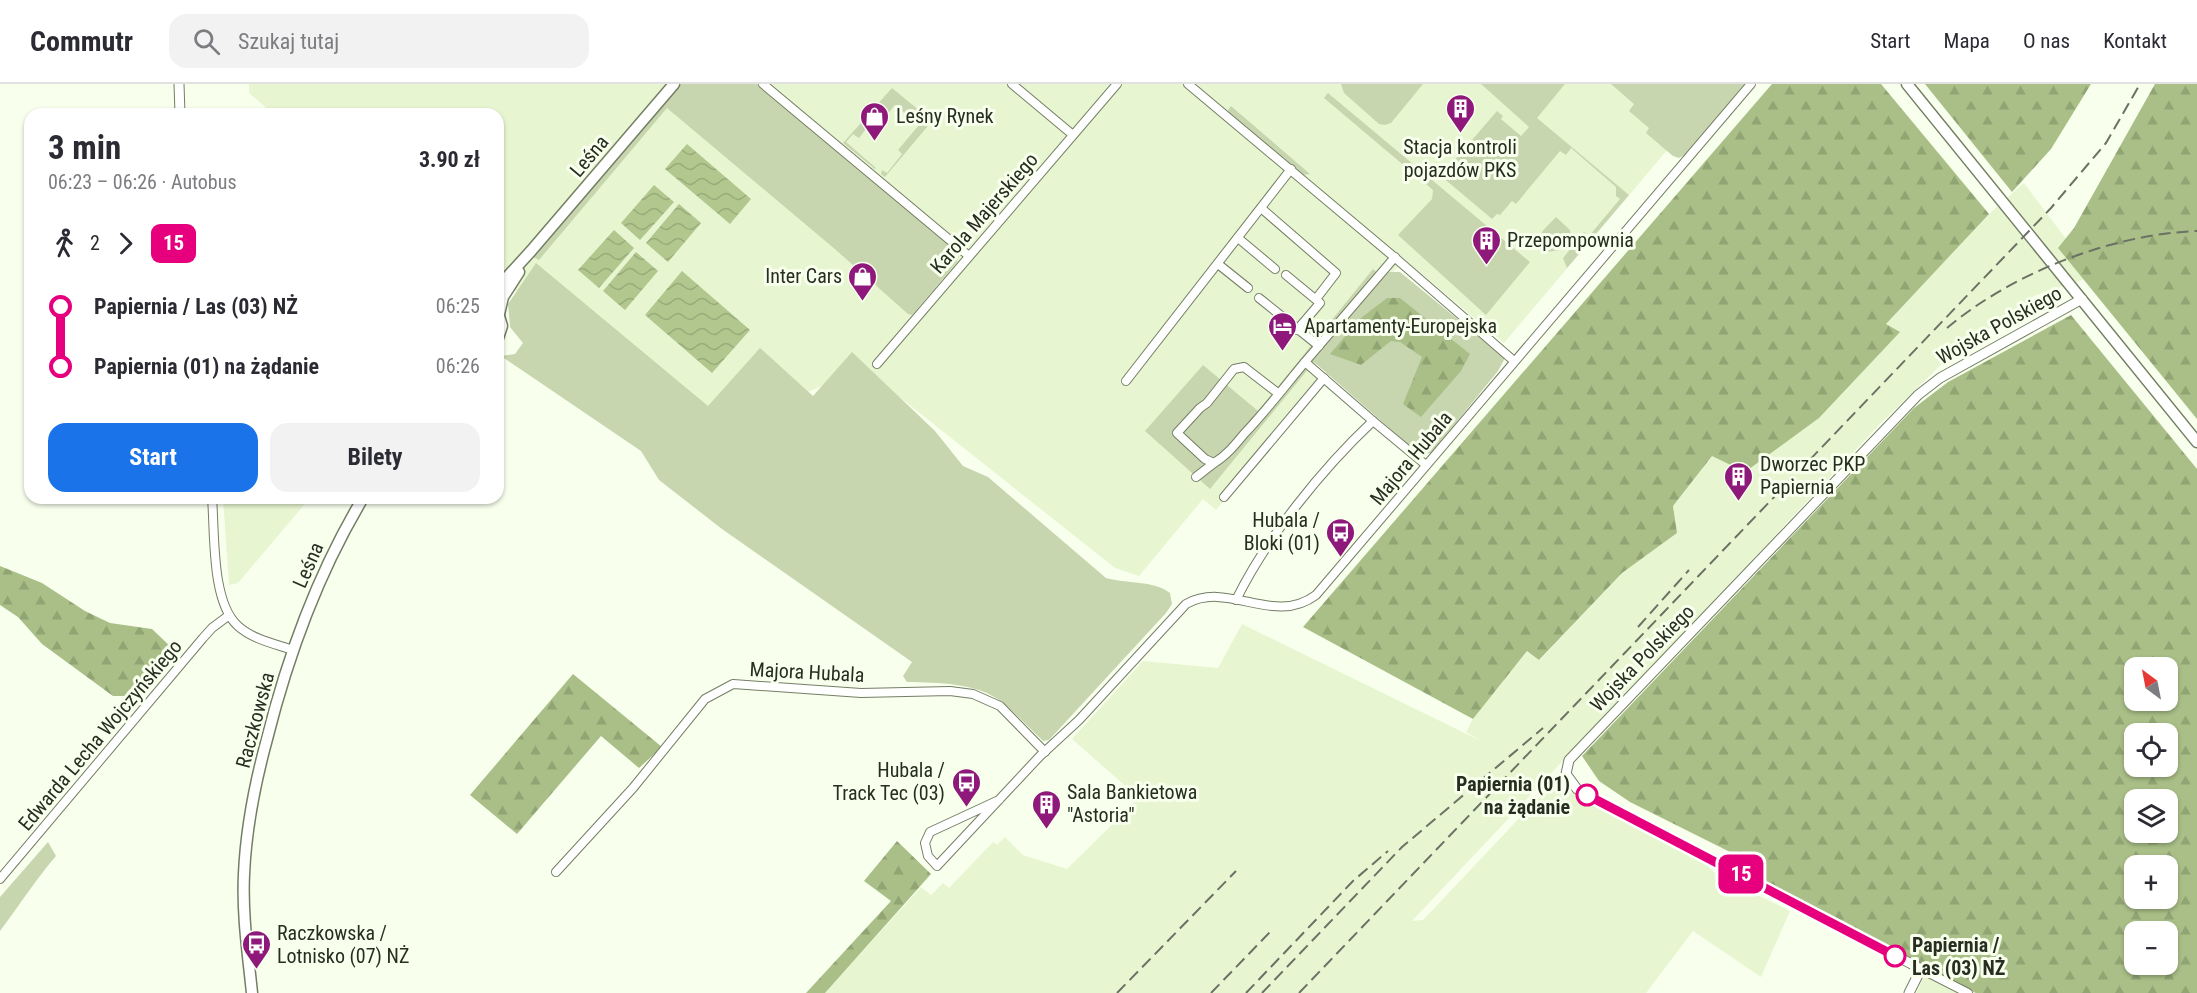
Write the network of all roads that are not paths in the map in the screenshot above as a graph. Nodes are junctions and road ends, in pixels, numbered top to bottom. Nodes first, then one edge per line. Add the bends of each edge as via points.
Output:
1 (179, 84) edge
2 (674, 84) edge
3 (763, 84) edge
4 (1012, 84) edge
5 (1117, 84) edge
6 (1188, 84) edge
7 (1751, 84) edge
8 (1907, 84) edge
9 (181, 102) junction
10 (180, 108) edge
11 (184, 108) edge
12 (1073, 135) junction
13 (1291, 170) junction
14 (1261, 208) junction
15 (1238, 238) junction
16 (531, 251) junction
17 (969, 256) junction
18 (1395, 257) junction
19 (1218, 264) junction
20 (1275, 269) dead end
21 (1286, 275) dead end
22 (504, 280) edge
23 (1248, 288) dead end
24 (504, 295) edge
25 (1259, 298) dead end
26 (1316, 299) junction
27 (2082, 299) junction
28 (1297, 330) junction
29 (1318, 346) junction
30 (1514, 361) junction
31 (1305, 362) junction
32 (877, 364) dead end
33 (1324, 378) junction
34 (1126, 381) dead end
35 (1279, 394) junction
36 (1373, 421) junction
37 (2197, 442) edge
38 (1214, 463) junction
39 (1426, 465) junction
40 (1196, 477) dead end
41 (1224, 497) dead end
42 (212, 504) edge
43 (360, 504) edge
44 (1236, 600) junction
45 (228, 616) junction
46 (293, 650) junction
47 (1045, 752) junction
48 (999, 800) junction
49 (556, 872) dead end
50 (0, 878) edge
51 (1921, 969) junction
52 (252, 993) edge
53 (1909, 993) edge
54 (1968, 993) edge

1 - 9 street
2 - 16 main road, Leśna
3 - 17 street
4 - 12 street
5 - 12 street, Karola Majerskiego
6 - 13 street
7 - 30 street, Majora Hubala
8 - 27 main road, Wojska Polskiego
9 - 10 street
9 - 11 street
12 - 17 street, Karola Majerskiego
13 - 14 street
13 - 18 street
14 - 15 street
14 - 26 street via 1336,273
15 - 19 street
15 - 20 street
16 - 22 main road, Leśna
16 - 24 main road, Leśna
17 - 32 street, Karola Majerskiego
18 - 29 street
18 - 30 street
19 - 23 street
19 - 34 street
21 - 26 street
25 - 28 street
26 - 28 street via 1320,303
27 - 37 main road, Wojska Polskiego
27 - 51 street, Wojska Polskiego via 1940,378 1918,395 1569,760 1566,774 1577,789 1592,799
28 - 29 street
29 - 31 street
30 - 39 street, Majora Hubala
31 - 33 street
31 - 35 street
33 - 36 street
33 - 41 street
35 - 38 street
35 - 38 street via 1244,367 1234,369 1177,433
36 - 39 street
36 - 44 street via 1344,449 1267,544
38 - 40 street
39 - 44 street, Majora Hubala via 1308,601 1280,608
42 - 45 street via 219,591
43 - 46 main road, Leśna via 323,576
44 - 47 street, Majora Hubala via 1206,597 1186,604
45 - 46 street, Raczkowska via 251,634
45 - 50 street, Edwarda Lecha Wojczyńskiego via 203,638
46 - 52 main road, Raczkowska via 261,759 245,850 244,906
47 - 48 street, Majora Hubala
47 - 49 street, Majora Hubala via 1000,706 973,694 861,693 733,684 705,699 633,788
48 - 48 street, Majora Hubala via 930,832 925,843 928,856 937,867
51 - 53 street
51 - 54 street

